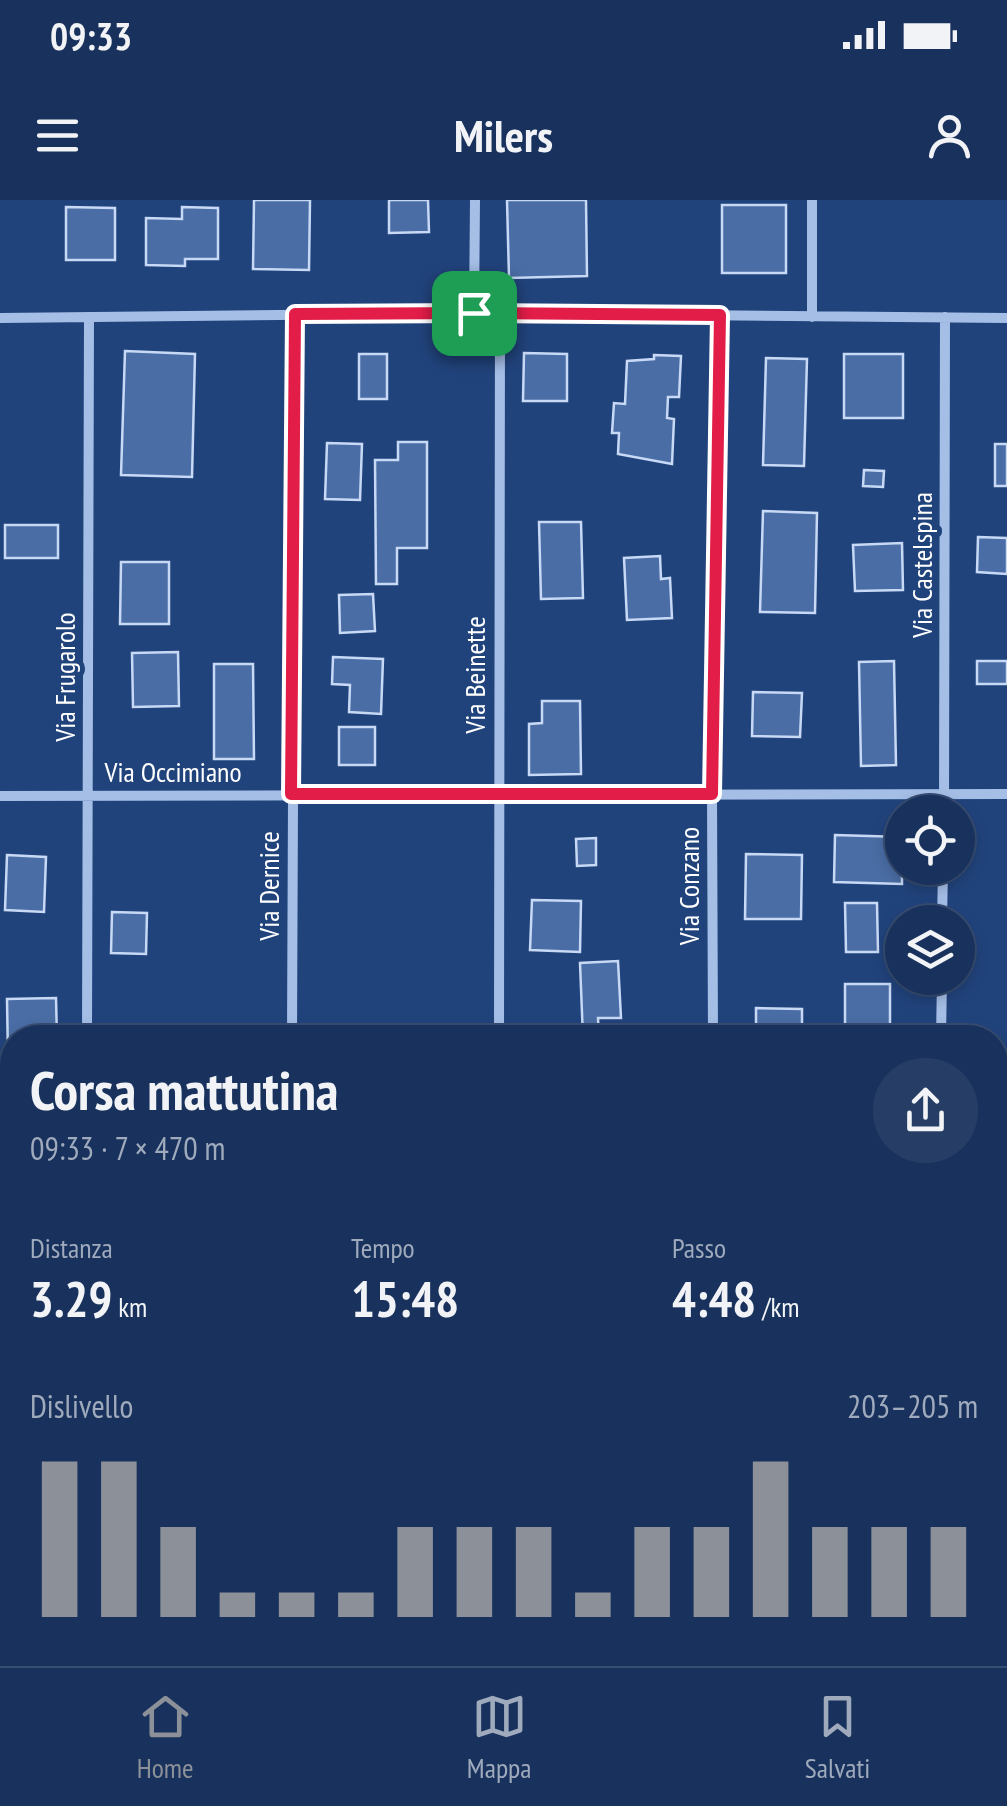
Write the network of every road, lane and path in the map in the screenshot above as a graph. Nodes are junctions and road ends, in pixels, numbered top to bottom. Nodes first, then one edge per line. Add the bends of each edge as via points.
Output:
1 (475, 200) edge
2 (812, 200) edge
3 (474, 313) junction
4 (500, 313) junction
5 (295, 314) junction
6 (720, 315) junction
7 (812, 316) junction
8 (89, 317) junction
9 (0, 318) edge
10 (945, 318) junction
11 (1007, 318) edge
12 (291, 794) junction
13 (497, 794) junction
14 (712, 794) junction
15 (944, 794) junction
16 (1007, 794) edge
17 (88, 795) junction
18 (0, 796) edge
19 (942, 995) edge
20 (87, 1025) edge
21 (292, 1025) edge
22 (499, 1025) edge
23 (713, 1025) edge
24 (941, 1025) edge

1 - 3 street
2 - 7 street
3 - 4 street
3 - 5 street
4 - 6 street
4 - 13 street, Via Beinette
5 - 8 street
5 - 12 street, Via Dernice
6 - 7 street
6 - 14 street, Via Conzano
7 - 10 street
8 - 9 street
8 - 17 street, Via Frugarolo
10 - 11 street
10 - 15 street, Via Castelspina
12 - 13 street, Via Occimiano
12 - 17 street, Via Occimiano
12 - 21 street, Via Dernice
13 - 14 street, Via Occimiano
13 - 22 street, Via Beinette
14 - 15 street, Via Occimiano
14 - 23 street, Via Conzano
15 - 16 street, Via Occimiano
17 - 18 street, Via Occimiano
17 - 20 street, Via Frugarolo
19 - 24 street

